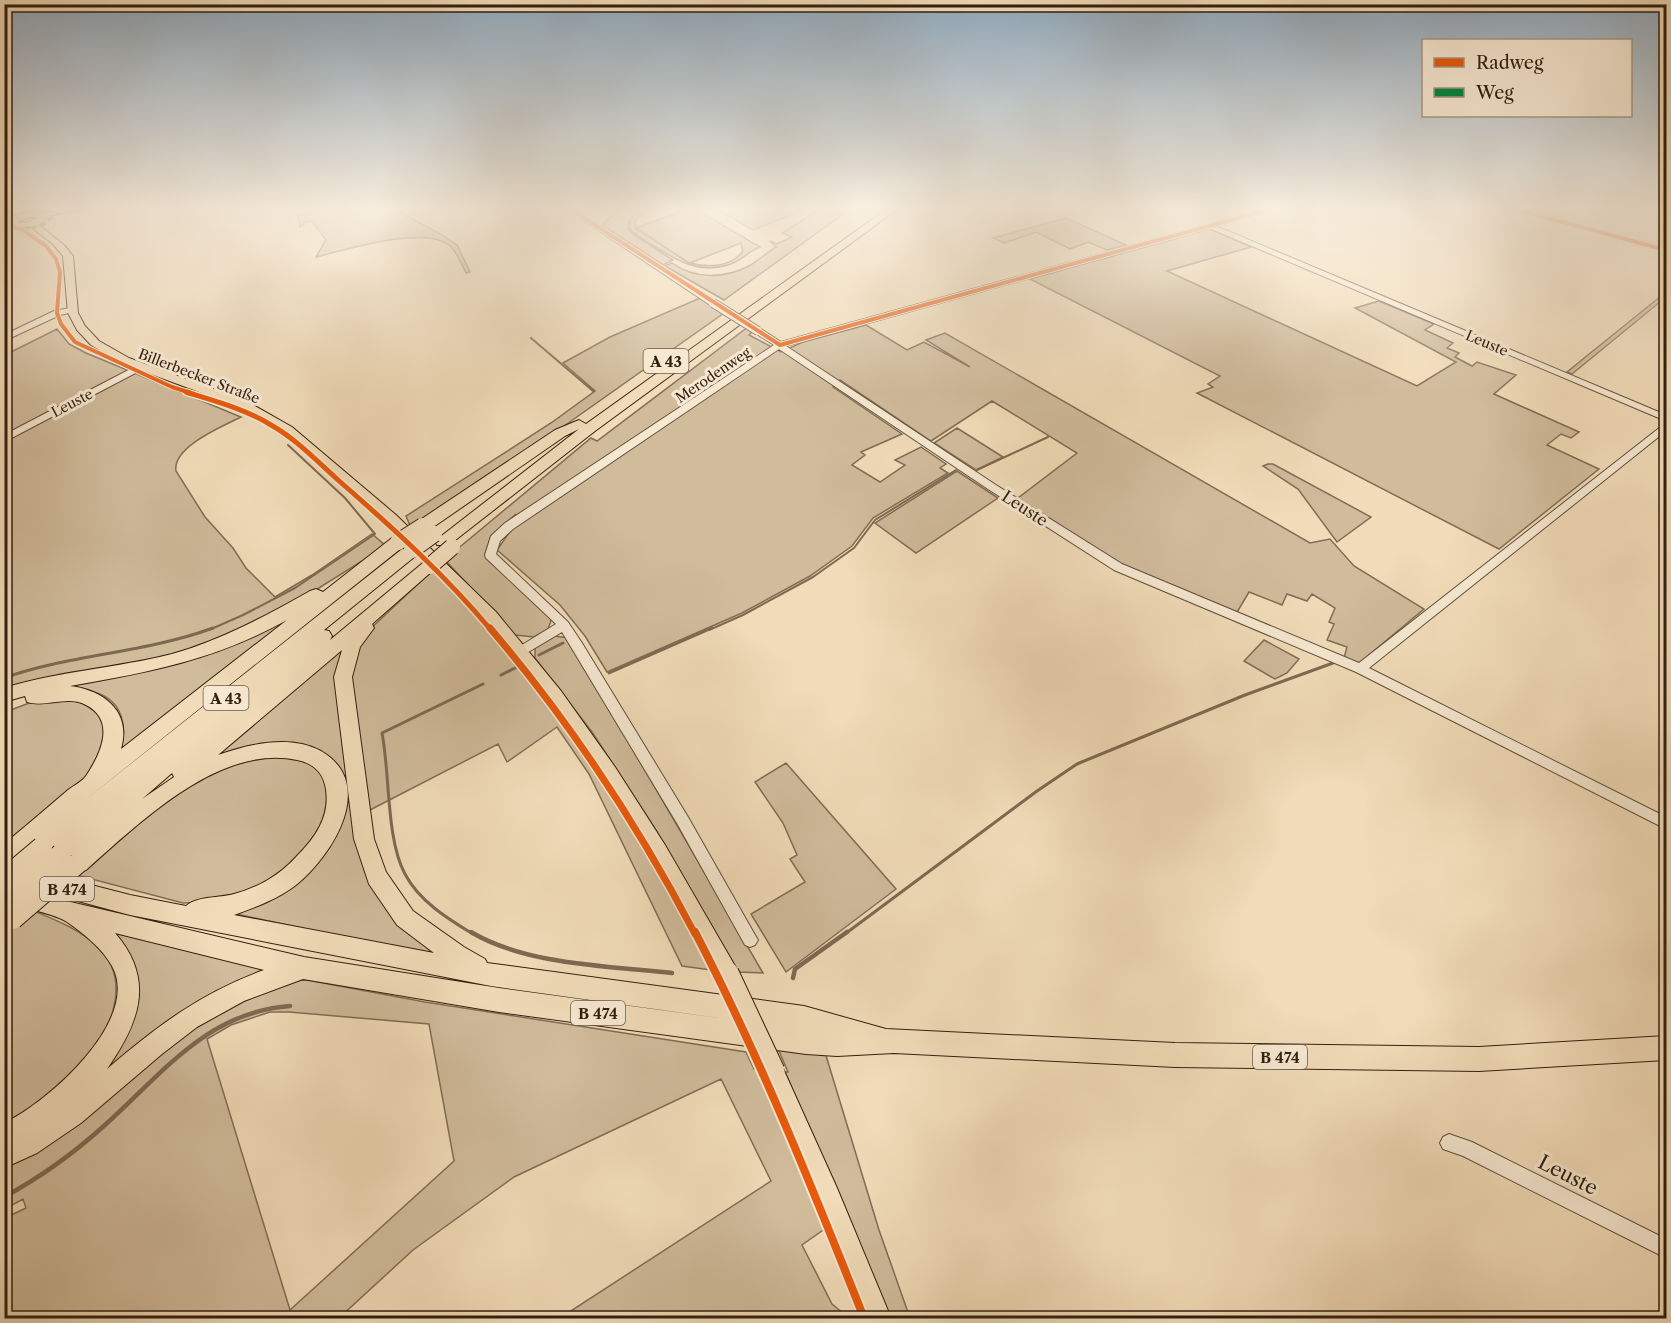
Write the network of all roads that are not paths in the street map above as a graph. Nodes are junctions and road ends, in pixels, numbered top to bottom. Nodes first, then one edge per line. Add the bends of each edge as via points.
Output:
1 (71, 270) edge
2 (663, 270) edge
3 (797, 270) edge
4 (807, 270) edge
5 (1051, 270) edge
6 (1313, 270) edge
7 (70, 310) junction
8 (4, 339) edge
9 (780, 345) junction
10 (140, 367) junction
11 (1666, 418) edge
12 (584, 427) junction
13 (1666, 427) edge
14 (4, 439) edge
15 (438, 537) junction
16 (413, 549) junction
17 (379, 609) junction
18 (564, 626) junction
19 (521, 651) junction
20 (1360, 669) junction
21 (4, 695) edge
22 (4, 707) edge
23 (79, 793) junction
24 (1666, 823) edge
25 (117, 829) junction
26 (51, 851) junction
27 (4, 857) edge
28 (4, 873) edge
29 (4, 879) edge
30 (4, 891) edge
31 (130, 905) junction
32 (62, 910) junction
33 (7, 916) edge
34 (750, 940) dead end
35 (304, 968) junction
36 (490, 975) junction
37 (894, 1041) junction
38 (1666, 1048) edge
39 (4, 1137) edge
40 (1449, 1143) dead end
41 (4, 1155) edge
42 (1666, 1249) edge
43 (879, 1318) edge

1 - 7 main road
2 - 9 street, Leuste, bridge
3 - 12 highway, A 43
4 - 12 highway, A 43
5 - 9 street, Merodenweg
6 - 11 street, Leuste
7 - 8 street
7 - 10 main road, Billerbecker Straße via 81,330 97,344
9 - 18 street, Merodenweg via 495,539 490,555
9 - 20 street, Leuste via 992,488 1118,567
10 - 14 street, Leuste
10 - 16 main road, Billerbecker Straße via 258,411 308,446
12 - 15 highway via 560,433
12 - 15 highway via 584,439 535,477
13 - 20 street
15 - 16 highway, bridge
15 - 16 highway, A 43, bridge
16 - 17 highway
16 - 19 main road, Billerbecker Straße via 452,575
16 - 21 highway via 210,648 150,666 40,684
16 - 23 highway
16 - 26 highway, A 43 via 306,650
17 - 25 highway
17 - 36 highway via 352,645 343,678 364,839 377,877 405,918
18 - 19 street
18 - 34 street via 683,821
19 - 43 main road, Billerbecker Straße, bridge via 595,748 641,819 728,973 829,1196
20 - 24 street, Leuste
22 - 23 highway via 21,700 67,693 87,696 104,705 114,728 115,743 102,767
23 - 26 highway
25 - 26 highway
25 - 31 highway via 180,782 242,754 294,750 321,762 336,782 338,802 332,825 317,852 300,871 273,889 219,910 182,912
26 - 27 highway
26 - 29 highway, A 43, bridge
26 - 33 highway, bridge
28 - 31 highway, B 474
30 - 32 highway, B 474
31 - 36 highway, B 474
32 - 35 highway, B 474
32 - 39 highway via 114,946 126,971 129,998 116,1034 90,1072 37,1119
35 - 37 highway, B 474 via 499,1000 806,1042
35 - 41 highway via 234,993 204,1009 174,1029 68,1118
36 - 37 highway, B 474 via 804,1018
37 - 38 highway, B 474 via 1175,1055 1479,1059
40 - 42 street, Leuste

